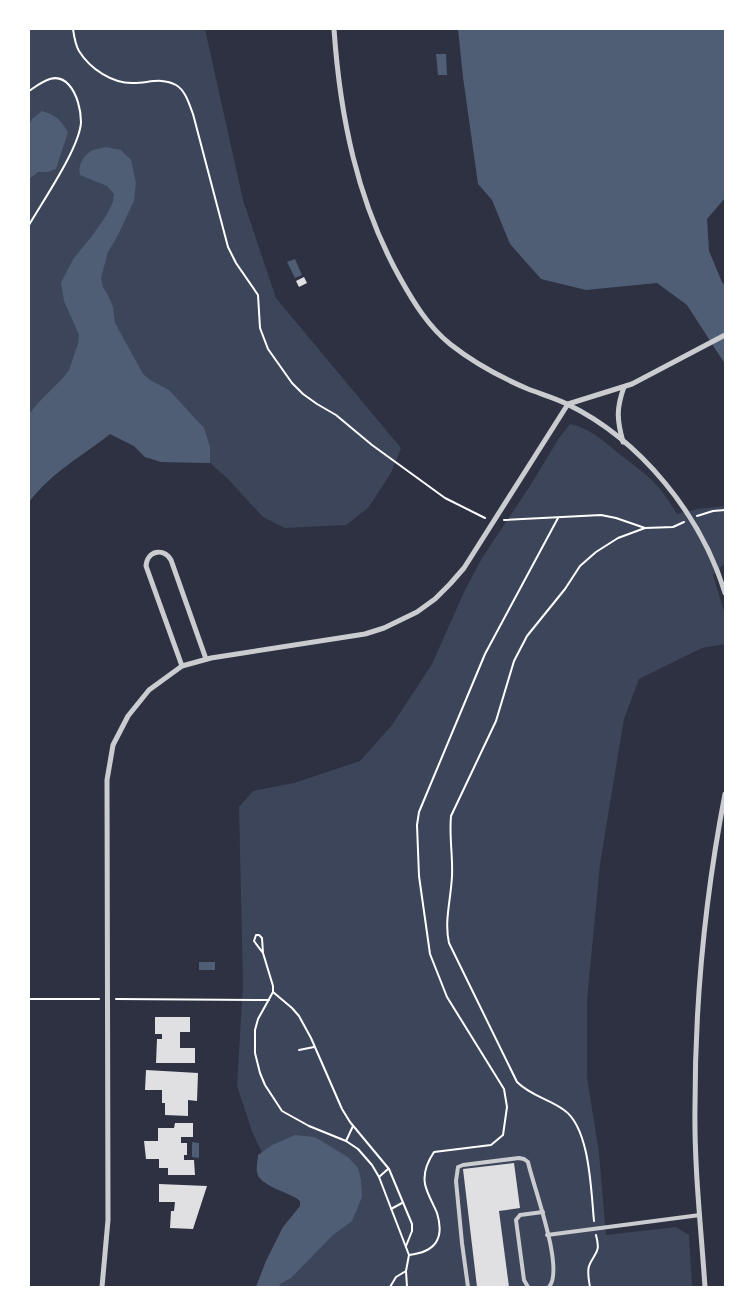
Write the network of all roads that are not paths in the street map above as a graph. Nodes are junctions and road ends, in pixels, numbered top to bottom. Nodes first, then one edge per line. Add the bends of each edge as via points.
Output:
1 (334, 29) edge
2 (725, 335) edge
3 (624, 387) junction
4 (568, 404) junction
5 (623, 442) junction
6 (725, 593) edge
7 (206, 659) junction
8 (182, 666) junction
9 (725, 794) edge
10 (543, 1212) junction
11 (700, 1215) junction
12 (548, 1235) junction
13 (102, 1287) edge
14 (468, 1287) edge
15 (528, 1287) edge
16 (549, 1287) edge
17 (705, 1287) edge

1 - 4 street via 343,115 353,161 374,225 412,299 434,329 471,360
2 - 3 street
3 - 4 street
3 - 5 street via 617,414
4 - 5 street
4 - 7 street via 464,568 435,599 399,622 365,634
5 - 6 street via 667,486 692,519 712,557
7 - 8 street
7 - 8 street via 171,560 166,553 154,552 146,566
8 - 13 street via 138,702 120,730 110,758 106,798 108,1220
9 - 11 street via 707,898 699,975 694,1108
10 - 12 lane
10 - 14 lane via 528,1162 524,1159 458,1168 456,1181
10 - 15 lane via 520,1216 516,1220 524,1280
11 - 12 lane
11 - 17 street
12 - 16 lane via 554,1276

